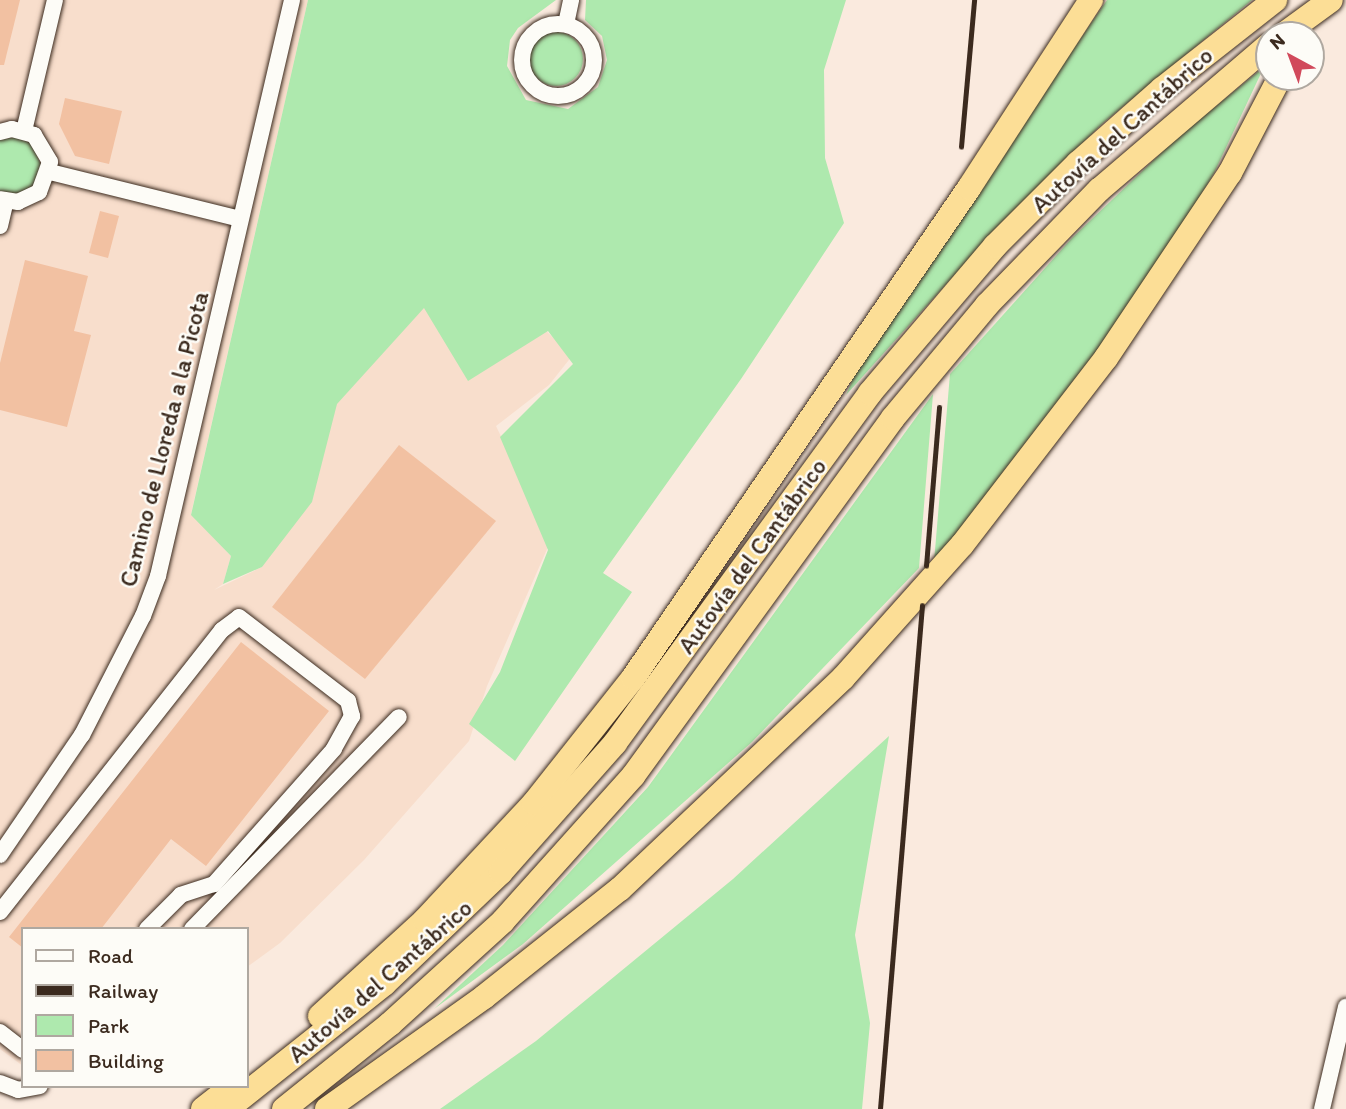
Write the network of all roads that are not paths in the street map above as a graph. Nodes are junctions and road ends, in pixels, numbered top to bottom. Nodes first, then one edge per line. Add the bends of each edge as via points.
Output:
1 (55, 0) edge
2 (292, 0) edge
3 (571, 0) edge
4 (1082, 0) edge
5 (1091, 0) edge
6 (1275, 0) edge
7 (1316, 0) edge
8 (1331, 0) edge
9 (1302, 21) edge
10 (1307, 21) edge
11 (566, 24) junction
12 (1064, 45) junction
13 (1255, 57) edge
14 (1273, 91) edge
15 (24, 131) junction
16 (0, 132) edge
17 (50, 172) junction
18 (3, 200) edge
19 (240, 219) junction
20 (0, 226) edge
21 (399, 717) dead end
22 (0, 855) edge
23 (0, 912) edge
24 (149, 927) edge
25 (194, 927) edge
26 (1346, 1007) edge
27 (0, 1032) edge
28 (21, 1048) edge
29 (248, 1074) edge
30 (0, 1083) edge
31 (29, 1088) edge
32 (229, 1088) edge
33 (203, 1109) edge
34 (227, 1109) edge
35 (284, 1109) edge
36 (327, 1109) edge
37 (1322, 1109) edge

1 - 15 street
2 - 19 street, Camino de Lloreda a la Picota
3 - 11 street
4 - 12 highway
5 - 12 highway
6 - 34 highway, Autovía del Cantábrico via 1161,89 995,246 870,393 615,743 501,872 384,984
7 - 10 highway
8 - 9 highway, bridge
11 - 11 street via 543,26 526,41 522,52 524,75 540,92 551,96 576,91 592,73 594,61 587,37
12 - 29 highway via 633,678 534,803 425,920 308,1027
13 - 35 highway, Autovía del Cantábrico via 1099,190 987,305 893,418 633,776 503,920 390,1024
14 - 36 highway via 1230,173 1106,358 962,545 842,678 620,890 484,997
15 - 16 street
15 - 17 street via 42,142
17 - 18 street via 46,183 29,199
17 - 19 street
18 - 20 street
19 - 22 street, Camino de Lloreda a la Picota via 158,576 82,735
21 - 25 street
23 - 24 street via 222,630 239,617 348,701 352,716 334,749 214,884 181,895
26 - 37 street
27 - 28 street
30 - 31 street via 18,1090
32 - 33 highway

